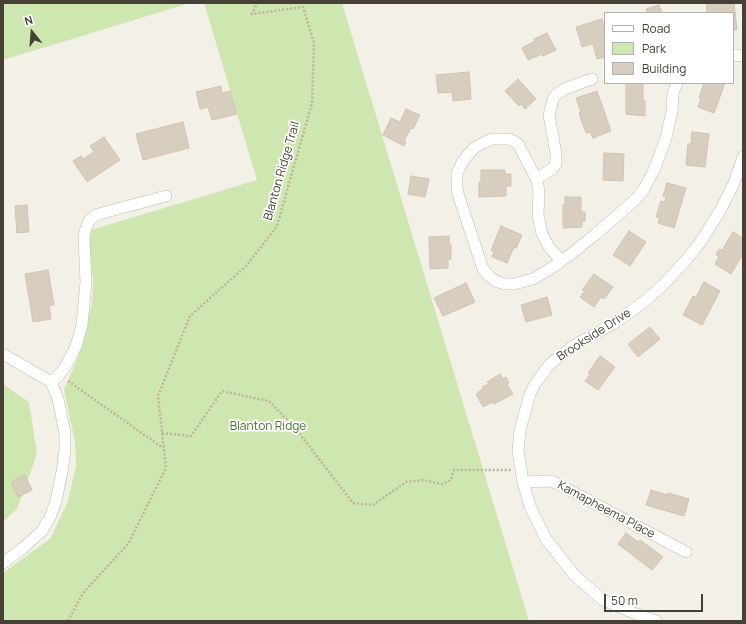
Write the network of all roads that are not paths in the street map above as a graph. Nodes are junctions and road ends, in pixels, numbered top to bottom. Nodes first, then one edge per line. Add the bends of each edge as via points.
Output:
1 (592, 79) dead end
2 (677, 84) edge
3 (743, 157) edge
4 (536, 179) junction
5 (166, 196) dead end
6 (561, 261) junction
7 (3, 354) edge
8 (55, 378) junction
9 (524, 482) junction
10 (686, 552) dead end
11 (3, 563) edge
12 (656, 621) edge

1 - 4 street via 564,89 553,99 549,115 556,164
2 - 6 street via 666,138 650,181 626,208
3 - 9 street, Brookside Drive via 720,211 699,244 662,286 618,321 569,350 549,365 541,375 530,394 520,430 518,451
4 - 6 street via 540,227 544,240
4 - 6 street via 518,144 500,138 485,142 466,155 457,173 456,186 480,264 491,278 505,284 523,283
5 - 8 street via 96,215 89,221 84,237 86,282 82,325 67,364
7 - 8 street
8 - 11 street via 65,433 62,472 56,501 42,531
9 - 10 street, Kamapheema Place via 556,483
9 - 12 street, Brookside Drive via 530,506 546,539 575,576 603,600

